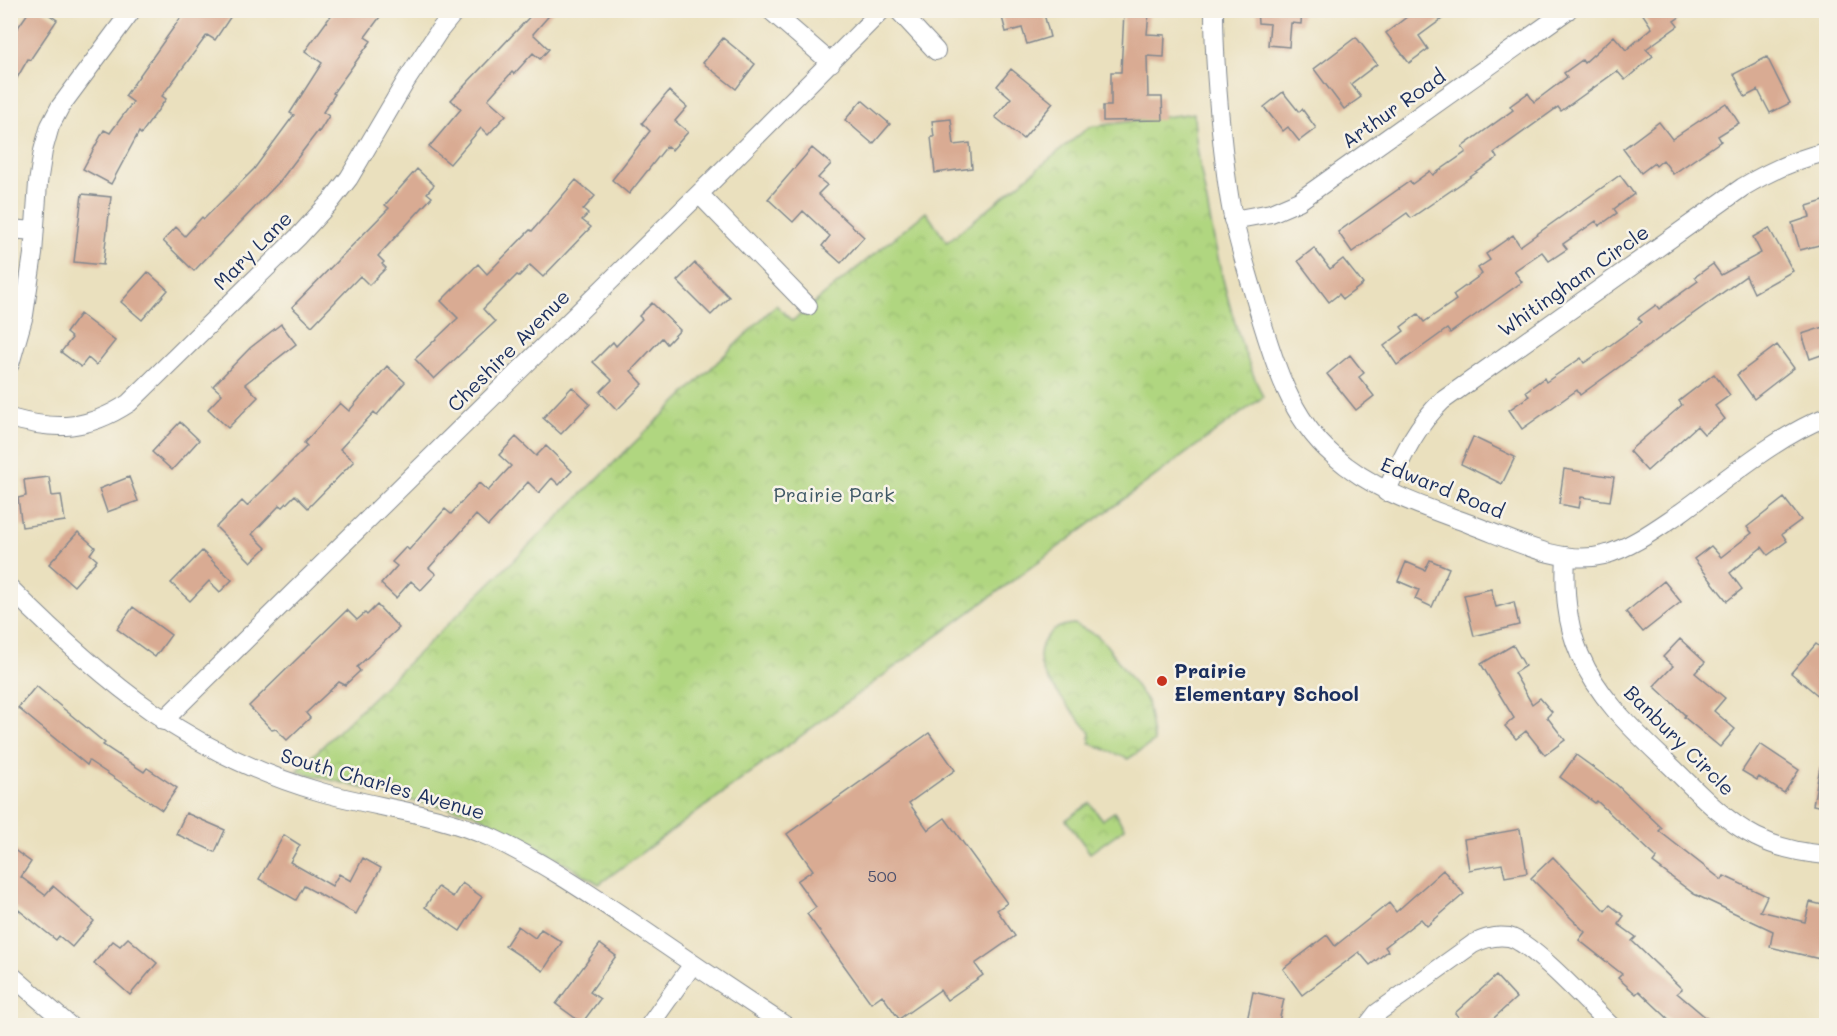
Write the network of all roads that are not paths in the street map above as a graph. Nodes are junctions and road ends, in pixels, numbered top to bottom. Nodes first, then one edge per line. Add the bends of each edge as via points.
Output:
1 (132, 10) edge
2 (456, 10) edge
3 (770, 10) edge
4 (882, 10) edge
5 (898, 10) edge
6 (1214, 10) edge
7 (1568, 10) edge
8 (936, 51) dead end
9 (831, 63) junction
10 (1827, 152) edge
11 (699, 194) junction
12 (1233, 220) junction
13 (10, 229) edge
14 (34, 231) junction
15 (808, 306) dead end
16 (10, 364) edge
17 (1827, 417) edge
18 (10, 418) edge
19 (1386, 492) junction
20 (1566, 556) junction
21 (10, 588) edge
22 (163, 721) junction
23 (1827, 855) edge
24 (693, 964) junction
25 (10, 974) edge
26 (70, 1026) edge
27 (650, 1026) edge
28 (786, 1026) edge
29 (1367, 1026) edge
30 (1611, 1026) edge

1 - 14 street via 50,126 42,151
2 - 18 street, Mary Lane via 331,201 129,403 90,422 64,428
3 - 9 street
4 - 9 street, Cheshire Avenue
5 - 8 street
6 - 12 street, Edward Road via 1217,94
7 - 12 street, Arthur Road via 1299,201 1271,213
9 - 11 street, Cheshire Avenue
10 - 19 street, Whitingham Circle via 1800,158 1743,187 1442,401 1411,438
11 - 15 street
11 - 22 street, Cheshire Avenue
12 - 19 street, Edward Road via 1264,330 1290,398 1331,454
13 - 14 street
14 - 16 street via 24,315
17 - 20 street, Edward Road via 1783,439 1624,549 1587,557
19 - 20 street, Edward Road
20 - 23 street, Banbury Circle via 1564,585 1571,629 1590,675 1615,710 1701,795 1742,829 1779,846
21 - 22 street, South Charles Avenue via 98,671
22 - 24 street, South Charles Avenue via 212,748 320,792 446,821 490,837 568,881
24 - 27 street
24 - 28 street, South Charles Avenue
25 - 26 street
29 - 30 street via 1377,1013 1473,945 1500,936 1531,949

